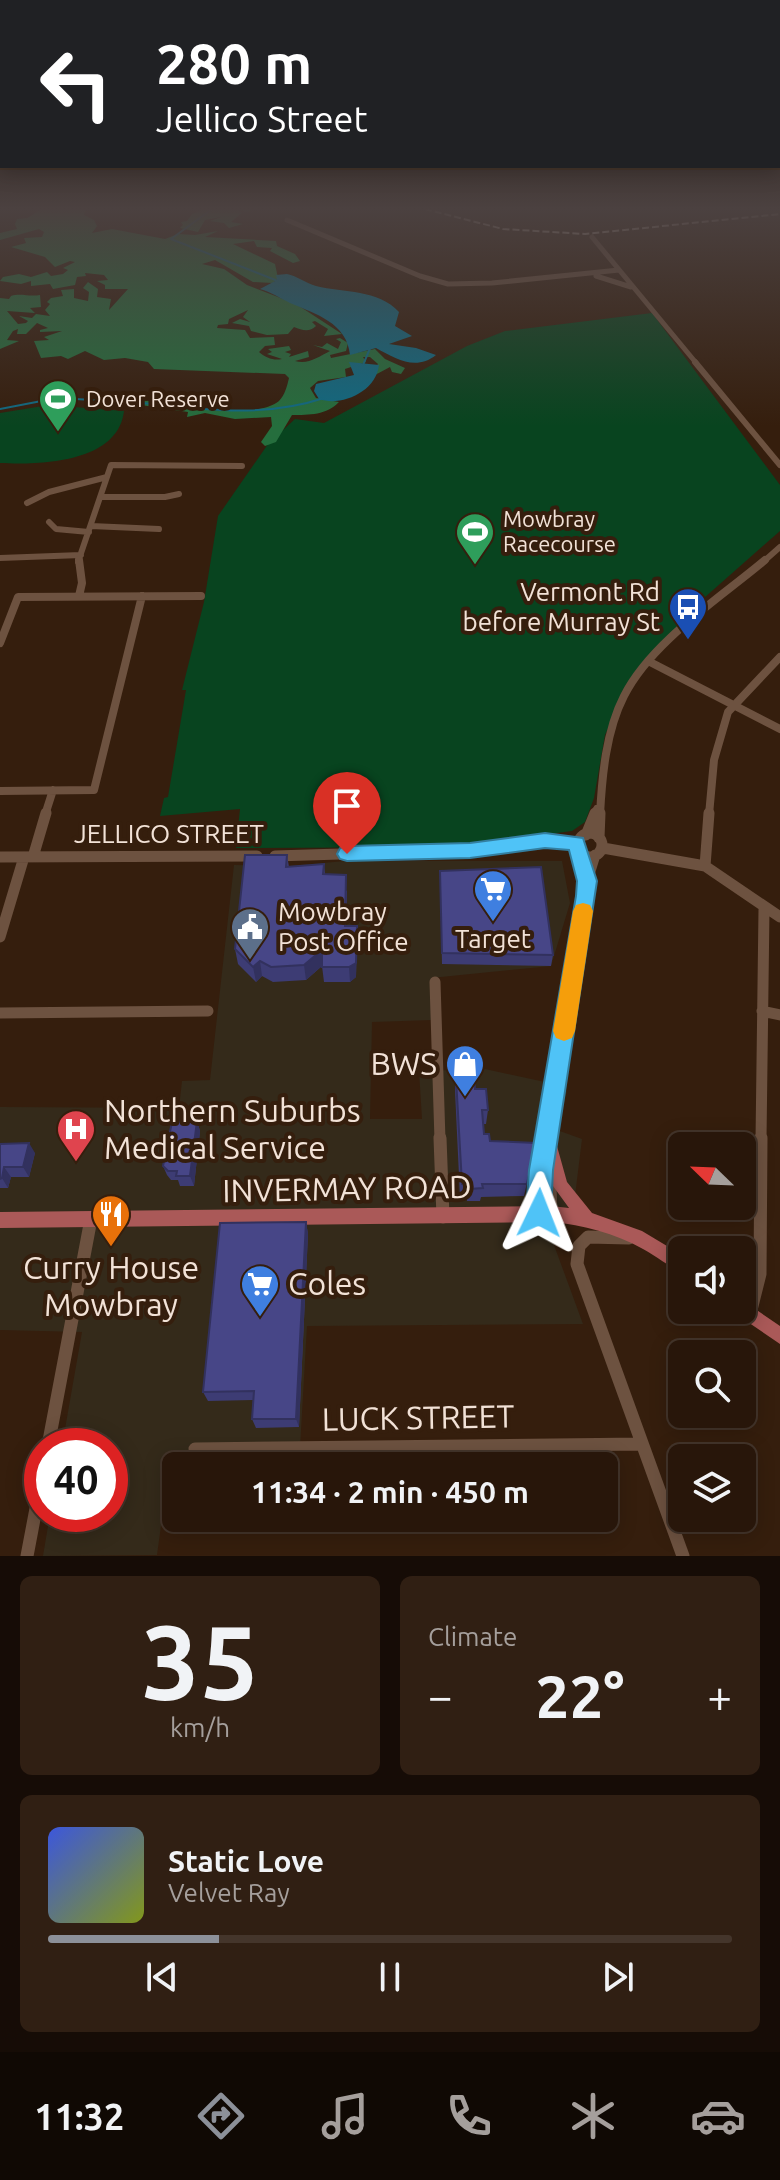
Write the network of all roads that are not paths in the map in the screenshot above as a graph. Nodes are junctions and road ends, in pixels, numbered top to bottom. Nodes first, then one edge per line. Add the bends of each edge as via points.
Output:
1 (439, 282) edge
2 (502, 282) edge
3 (620, 282) edge
4 (630, 282) edge
5 (638, 291) junction
6 (780, 446) edge
7 (765, 448) junction
8 (780, 465) edge
9 (242, 466) dead end
10 (107, 477) junction
11 (179, 494) dead end
12 (101, 497) junction
13 (27, 503) dead end
14 (49, 522) dead end
15 (90, 529) junction
16 (159, 529) dead end
17 (780, 547) edge
18 (81, 555) junction
19 (0, 558) edge
20 (79, 596) junction
21 (142, 596) junction
22 (201, 596) dead end
23 (0, 643) edge
24 (780, 657) edge
25 (650, 662) junction
26 (732, 704) junction
27 (780, 729) edge
28 (53, 790) junction
29 (0, 791) edge
30 (600, 802) junction
31 (586, 835) junction
32 (578, 847) junction
33 (599, 847) junction
34 (0, 857) edge
35 (28, 857) junction
36 (705, 866) junction
37 (587, 881) junction
38 (764, 909) junction
39 (780, 917) edge
40 (0, 937) edge
41 (435, 982) dead end
42 (208, 1011) dead end
43 (762, 1011) junction
44 (0, 1013) edge
45 (780, 1015) edge
46 (548, 1134) junction
47 (545, 1214) junction
48 (443, 1217) junction
49 (586, 1218) junction
50 (91, 1219) junction
51 (0, 1220) edge
52 (644, 1240) junction
53 (668, 1255) edge
54 (756, 1297) edge
55 (756, 1318) edge
56 (780, 1336) edge
57 (51, 1428) edge
58 (642, 1444) junction
59 (195, 1449) dead end
60 (32, 1532) edge
61 (27, 1556) edge
62 (683, 1556) edge

1 - 2 street
3 - 5 street
4 - 5 street
5 - 7 street
6 - 7 street
7 - 8 street
9 - 10 street via 111,465
10 - 12 street
10 - 13 street
11 - 12 street
12 - 15 street
14 - 15 street via 56,529
15 - 16 street
15 - 18 street
17 - 25 street
18 - 19 street
18 - 20 street
20 - 21 street
20 - 23 street via 18,597
21 - 22 street
21 - 28 street via 94,790
24 - 26 street
25 - 26 street
25 - 30 street via 619,708
26 - 27 street
26 - 36 street via 714,760
28 - 29 street
28 - 35 street
30 - 31 street
30 - 33 street
31 - 32 street
31 - 33 street
32 - 33 street, JELLICO STREET
32 - 35 street, JELLICO STREET via 545,840 470,850 289,856
32 - 37 street
33 - 36 street
33 - 37 street
34 - 35 street, JELLICO STREET
35 - 40 street
36 - 38 street
37 - 46 street
38 - 39 street
38 - 43 street
41 - 48 street
42 - 44 street
43 - 45 street
43 - 54 street
46 - 47 street
46 - 49 main road via 561,1186
47 - 48 main road, INVERMAY ROAD
47 - 49 main road, INVERMAY ROAD
48 - 50 main road, INVERMAY ROAD
49 - 52 main road, INVERMAY ROAD
50 - 51 main road, INVERMAY ROAD
50 - 57 street
52 - 53 main road, INVERMAY ROAD
52 - 58 street via 584,1239 577,1258
55 - 56 main road
58 - 59 street, LUCK STREET
58 - 62 street
60 - 61 street

